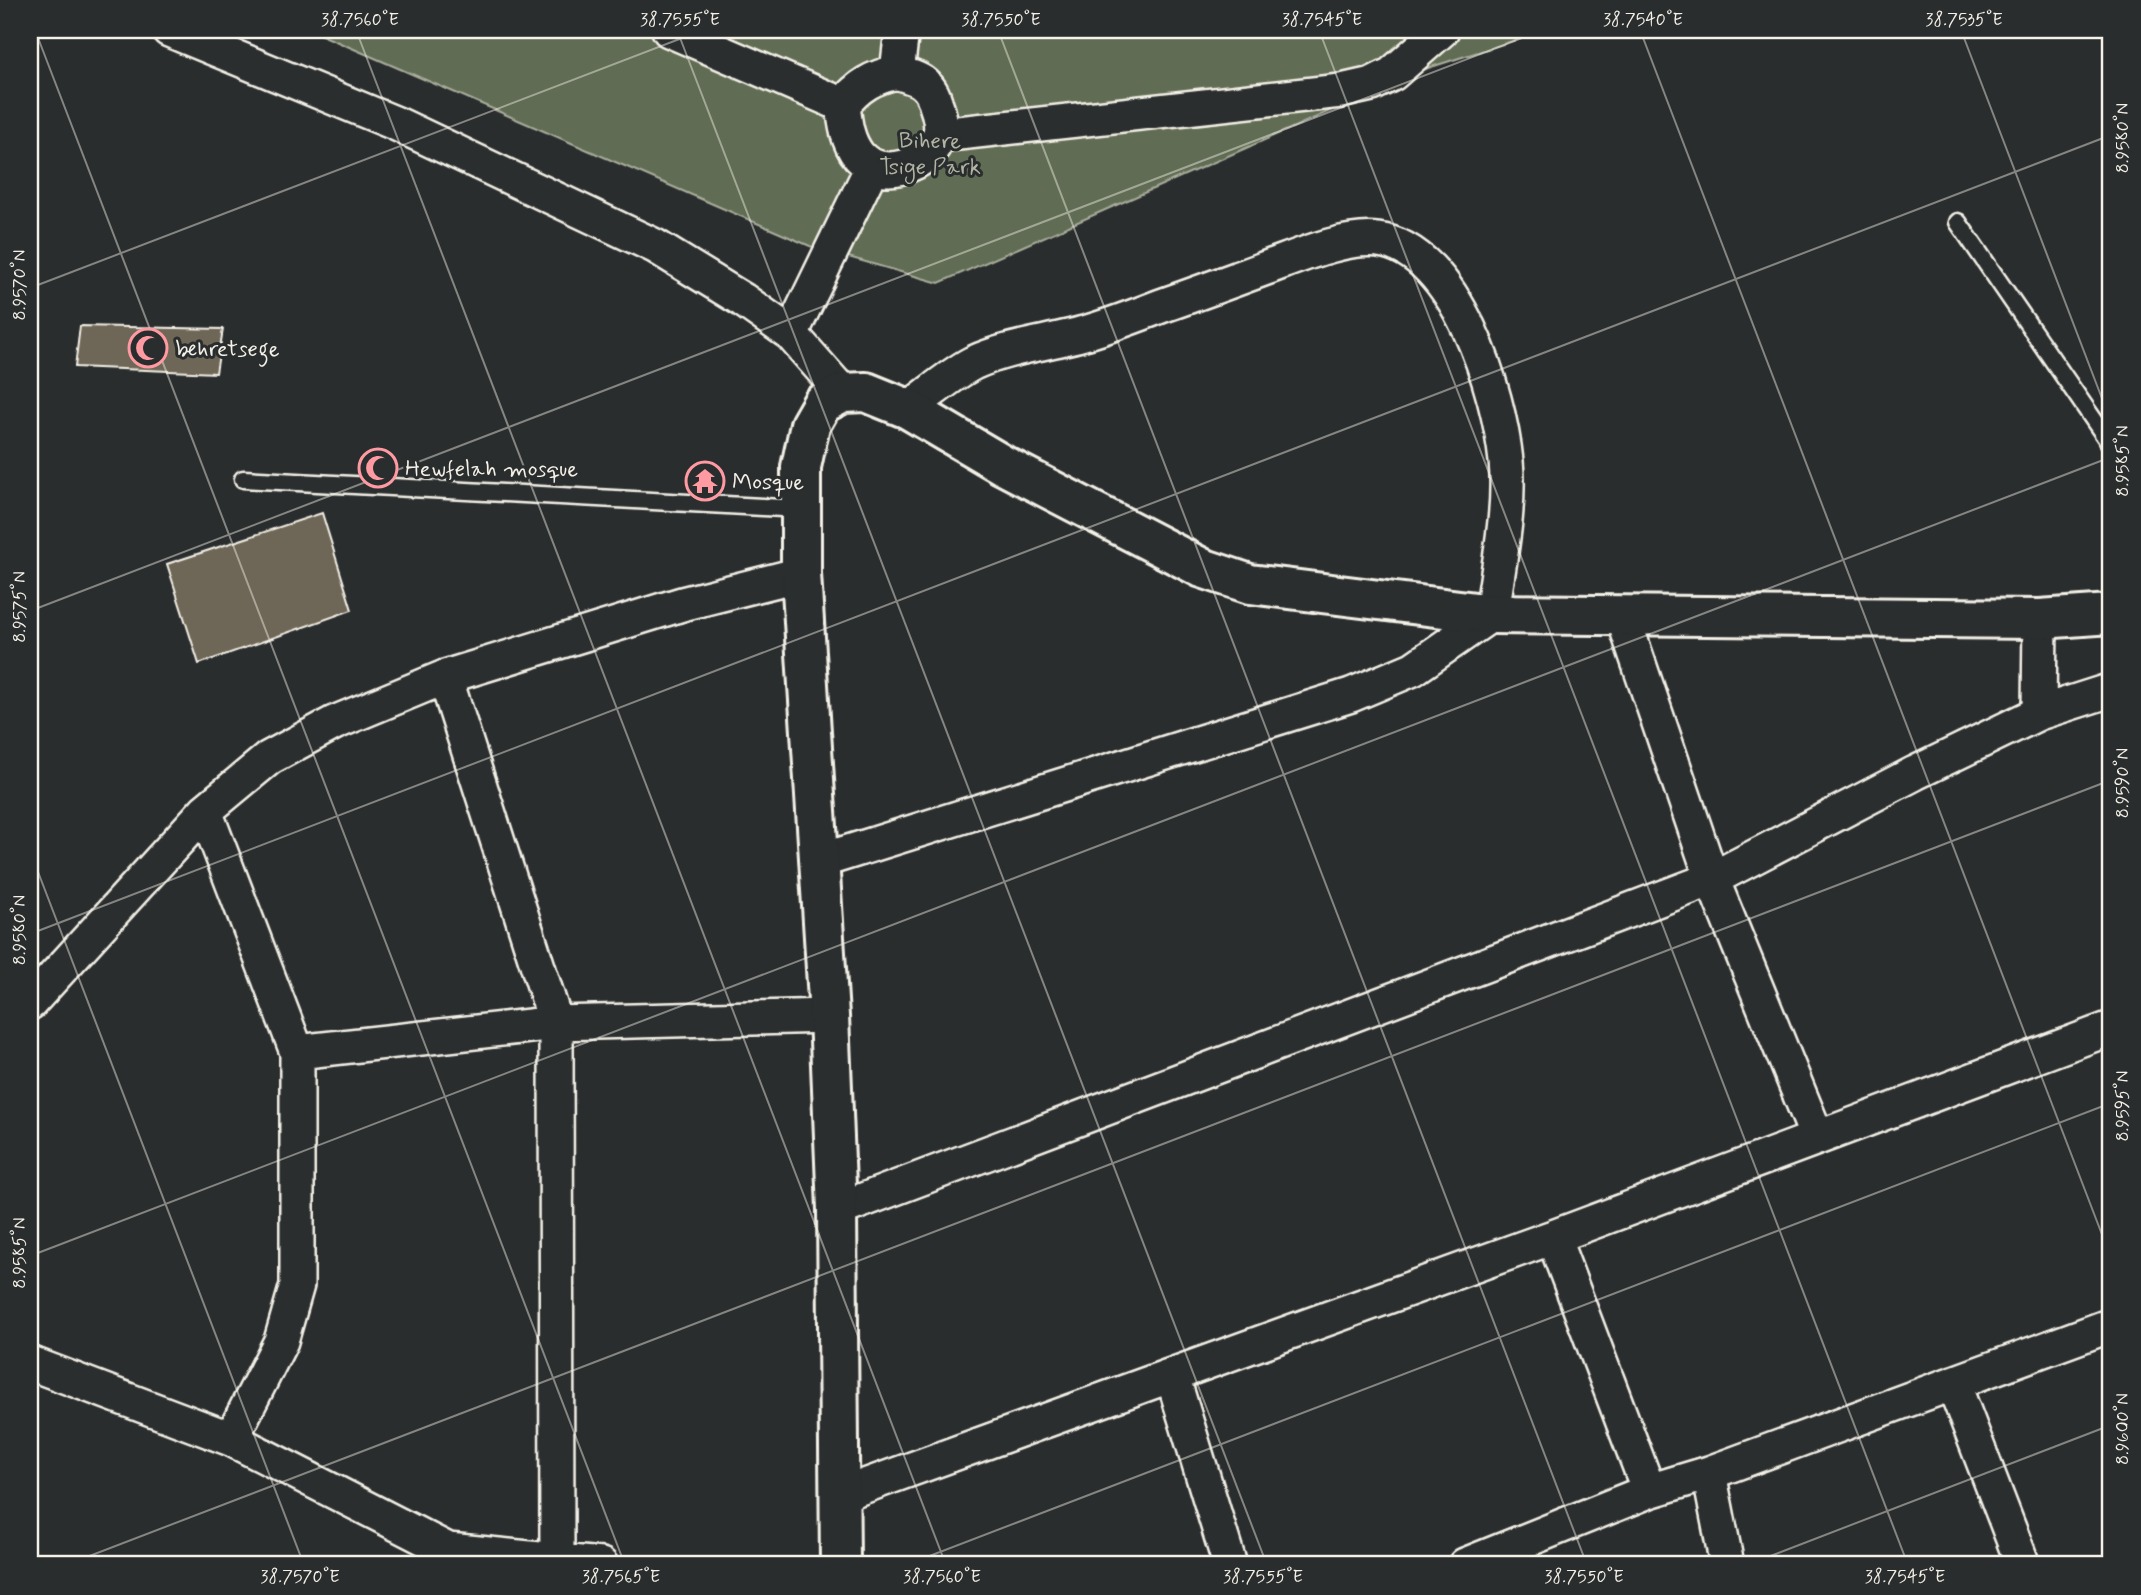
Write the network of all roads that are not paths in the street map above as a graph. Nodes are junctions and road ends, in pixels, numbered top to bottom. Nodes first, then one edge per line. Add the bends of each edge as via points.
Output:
1 (169, 30) edge
2 (670, 30) edge
3 (902, 30) edge
4 (1442, 30) edge
5 (897, 72) junction
6 (843, 105) junction
7 (940, 135) junction
8 (872, 167) junction
9 (1958, 222) dead end
10 (791, 334) junction
11 (843, 393) junction
12 (908, 409) junction
13 (2111, 445) edge
14 (243, 479) dead end
15 (801, 509) junction
16 (801, 573) junction
17 (1492, 614) junction
18 (1622, 614) junction
19 (2111, 614) edge
20 (2040, 619) junction
21 (445, 677) junction
22 (2111, 690) edge
23 (2039, 713) junction
24 (205, 811) junction
25 (820, 861) junction
26 (1713, 880) junction
27 (30, 1003) edge
28 (829, 1016) junction
29 (556, 1023) junction
30 (2111, 1028) edge
31 (297, 1052) junction
32 (1817, 1137) junction
33 (837, 1210) junction
34 (1553, 1237) junction
35 (2111, 1325) edge
36 (30, 1363) edge
37 (1172, 1375) junction
38 (1953, 1383) junction
39 (231, 1439) junction
40 (1709, 1473) junction
41 (1649, 1491) junction
42 (840, 1495) junction
43 (445, 1558) edge
44 (557, 1563) junction
45 (601, 1565) edge
46 (840, 1565) edge
47 (1230, 1565) edge
48 (1465, 1565) edge
49 (1727, 1565) edge
50 (2023, 1565) edge

1 - 10 street via 397,124 655,246
2 - 6 street
3 - 5 street
4 - 7 street via 1392,74 1341,91
5 - 6 street via 865,82
5 - 7 street via 922,82 933,95
6 - 8 street via 849,139
7 - 8 street via 929,153 912,164 894,169
8 - 10 street
9 - 13 lane
10 - 11 street
11 - 12 main road via 866,392
11 - 15 main road via 821,404 810,425 801,467
12 - 17 main road via 1003,465 1202,568 1250,584
12 - 17 street via 972,364 1001,353 1091,331 1347,243 1376,240 1402,246 1425,262 1446,290 1487,371 1506,461 1507,498
14 - 15 lane
15 - 16 main road
16 - 21 street via 682,604
16 - 25 main road
17 - 18 main road
17 - 25 street via 1413,669 1351,695
18 - 20 main road
18 - 26 street
19 - 20 main road
20 - 23 street
21 - 24 street via 334,723 269,758
21 - 29 street
22 - 23 street
23 - 26 street
24 - 27 street
24 - 31 street
25 - 28 main road
26 - 32 street
26 - 33 street
28 - 29 street
28 - 33 main road
29 - 31 street
29 - 44 street
30 - 32 street
31 - 39 street via 297,1285 281,1340
32 - 34 street
33 - 42 main road
34 - 37 street
34 - 41 street
35 - 38 street
36 - 39 street
37 - 42 street
37 - 47 street
38 - 40 street
38 - 50 street
39 - 43 street
40 - 41 street
40 - 49 street
41 - 48 street
42 - 46 main road
43 - 44 street
44 - 45 street

